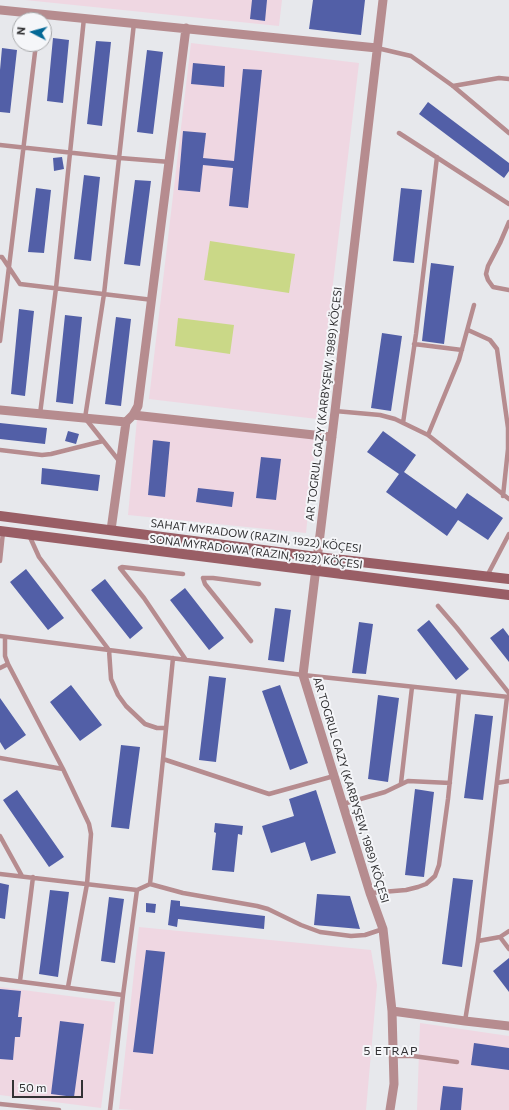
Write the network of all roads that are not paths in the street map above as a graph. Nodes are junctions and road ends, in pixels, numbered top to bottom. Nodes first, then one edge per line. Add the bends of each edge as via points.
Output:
1 (383, 0) edge
2 (0, 10) edge
3 (12, 12) edge
4 (52, 17) edge
5 (84, 18) junction
6 (134, 23) junction
7 (186, 28) junction
8 (377, 48) junction
9 (35, 52) edge
10 (509, 79) edge
11 (453, 86) junction
12 (509, 133) edge
13 (399, 134) dead end
14 (0, 145) edge
15 (23, 148) junction
16 (71, 152) junction
17 (436, 157) junction
18 (120, 158) junction
19 (170, 162) junction
20 (509, 204) edge
21 (509, 222) edge
22 (0, 257) edge
23 (8, 266) junction
24 (56, 288) junction
25 (509, 290) edge
26 (104, 294) junction
27 (153, 300) junction
28 (474, 306) dead end
29 (468, 330) junction
30 (0, 335) edge
31 (0, 341) edge
32 (414, 344) junction
33 (462, 350) junction
34 (0, 410) edge
35 (335, 412) junction
36 (40, 414) junction
37 (85, 418) junction
38 (130, 418) junction
39 (403, 423) junction
40 (428, 435) junction
41 (332, 437) junction
42 (103, 441) junction
43 (0, 450) edge
44 (120, 462) junction
45 (503, 496) junction
46 (509, 499) edge
47 (0, 516) edge
48 (111, 530) junction
49 (2, 532) edge
50 (509, 534) edge
51 (29, 535) junction
52 (317, 557) junction
53 (0, 561) edge
54 (315, 572) junction
55 (183, 574) dead end
56 (487, 576) junction
57 (509, 579) edge
58 (259, 584) dead end
59 (509, 596) edge
60 (438, 606) dead end
61 (2, 637) edge
62 (251, 641) dead end
63 (109, 650) junction
64 (173, 658) junction
65 (186, 660) junction
66 (8, 664) junction
67 (0, 668) edge
68 (303, 675) junction
69 (412, 687) junction
70 (459, 692) junction
71 (508, 696) edge
72 (166, 728) junction
73 (0, 758) edge
74 (163, 759) junction
75 (63, 769) junction
76 (334, 776) junction
77 (509, 781) edge
78 (401, 783) junction
79 (450, 783) junction
80 (497, 783) junction
81 (343, 804) junction
82 (0, 836) edge
83 (0, 874) edge
84 (22, 876) junction
85 (33, 877) junction
86 (87, 884) junction
87 (150, 884) junction
88 (137, 890) junction
89 (370, 894) junction
90 (383, 929) junction
91 (509, 931) edge
92 (500, 937) junction
93 (478, 941) junction
94 (509, 949) edge
95 (0, 979) edge
96 (20, 981) junction
97 (68, 987) junction
98 (123, 995) junction
99 (392, 1011) junction
100 (465, 1021) junction
101 (509, 1026) edge
102 (393, 1056) junction
103 (457, 1062) dead end
104 (0, 1104) edge
105 (60, 1110) edge
106 (110, 1110) edge
107 (390, 1110) edge

1 - 8 street, AR TOGRUL GAZY (KARBYŞEW, 1989) KÖÇESI
2 - 3 street
4 - 5 street
5 - 6 street
5 - 16 lane
6 - 7 street
6 - 18 lane
7 - 8 street
7 - 19 street
8 - 11 lane via 411,56
8 - 35 street, AR TOGRUL GAZY (KARBYŞEW, 1989) KÖÇESI
9 - 15 lane
10 - 11 lane via 499,78
11 - 12 lane
13 - 17 lane
14 - 15 lane
15 - 16 lane
15 - 23 lane
16 - 18 lane
16 - 24 lane
17 - 20 lane
17 - 32 lane
18 - 19 lane
18 - 26 lane
19 - 27 street
21 - 25 lane via 486,274 493,287
22 - 23 lane
23 - 24 lane via 20,284
23 - 30 lane
24 - 26 lane
24 - 36 lane
26 - 27 lane
26 - 37 lane
27 - 38 street via 138,406
28 - 29 lane
29 - 33 lane
29 - 45 lane via 490,340 498,349 508,428
30 - 31 lane
32 - 33 lane
32 - 39 lane
33 - 40 lane
34 - 36 street
35 - 39 lane via 380,415
35 - 41 street, AR TOGRUL GAZY (KARBYŞEW, 1989) KÖÇESI
36 - 37 street
37 - 38 street
37 - 42 lane
38 - 41 street
38 - 44 street
39 - 40 lane
40 - 45 lane
41 - 52 street, AR TOGRUL GAZY (KARBYŞEW, 1989) KÖÇESI
42 - 43 lane via 42,455
42 - 44 lane
44 - 48 street
45 - 46 lane
47 - 48 main road, SAHAT MYRADOW (RAZIN, 1922) KÖÇESI
48 - 52 main road, SAHAT MYRADOW (RAZIN, 1922) KÖÇESI
49 - 51 main road, SONA MYRADOWA (RAZIN, 1922) KÖÇESI
49 - 53 lane
50 - 56 lane
51 - 54 main road, SONA MYRADOWA (RAZIN, 1922) KÖÇESI
51 - 63 lane via 39,556
52 - 54 street, AR TOGRUL GAZY (KARBYŞEW, 1989) KÖÇESI
52 - 56 main road, SAHAT MYRADOW (RAZIN, 1922) KÖÇESI
54 - 59 main road, SONA MYRADOWA (RAZIN, 1922) KÖÇESI
54 - 68 street, AR TOGRUL GAZY (KARBYŞEW, 1989) KÖÇESI
55 - 65 lane via 120,568 144,598
56 - 57 main road, SAHAT MYRADOW (RAZIN, 1922) KÖÇESI
58 - 62 lane via 203,578
60 - 71 lane
61 - 63 lane
61 - 66 lane
63 - 64 lane
63 - 72 lane via 111,679 126,706 145,724
64 - 65 lane
64 - 72 lane
65 - 68 lane
66 - 67 lane
66 - 75 lane
68 - 69 lane
68 - 76 street, AR TOGRUL GAZY (KARBYŞEW, 1989) KÖÇESI
69 - 70 lane
69 - 78 lane
70 - 71 lane
70 - 79 lane
71 - 80 lane
72 - 74 lane
73 - 75 lane
74 - 76 lane via 269,794
74 - 87 lane
75 - 86 lane via 89,824 91,834
76 - 81 street, AR TOGRUL GAZY (KARBYŞEW, 1989) KÖÇESI
77 - 80 lane
78 - 79 lane
78 - 81 lane via 385,792
79 - 89 lane via 439,865 435,876 418,887
80 - 93 lane
81 - 89 street, AR TOGRUL GAZY (KARBYŞEW, 1989) KÖÇESI
82 - 84 lane
83 - 84 lane
84 - 85 lane
85 - 86 lane
85 - 96 lane
86 - 88 lane
86 - 97 lane
87 - 88 lane
87 - 90 lane via 184,893 258,906 320,932 351,936
88 - 98 lane
89 - 90 street, AR TOGRUL GAZY (KARBYŞEW, 1989) KÖÇESI
90 - 99 street, AR TOGRUL GAZY (KARBYŞEW, 1989) KÖÇESI
91 - 92 lane
92 - 93 lane
92 - 94 lane
93 - 100 lane
95 - 96 lane
96 - 97 lane
97 - 98 lane
98 - 106 lane
99 - 100 street
99 - 102 street, AR TOGRUL GAZY (KARBYŞEW, 1989) KÖÇESI
100 - 101 street
102 - 103 lane
102 - 107 street, AR TOGRUL GAZY (KARBYŞEW, 1989) KÖÇESI via 394,1084
104 - 105 lane

